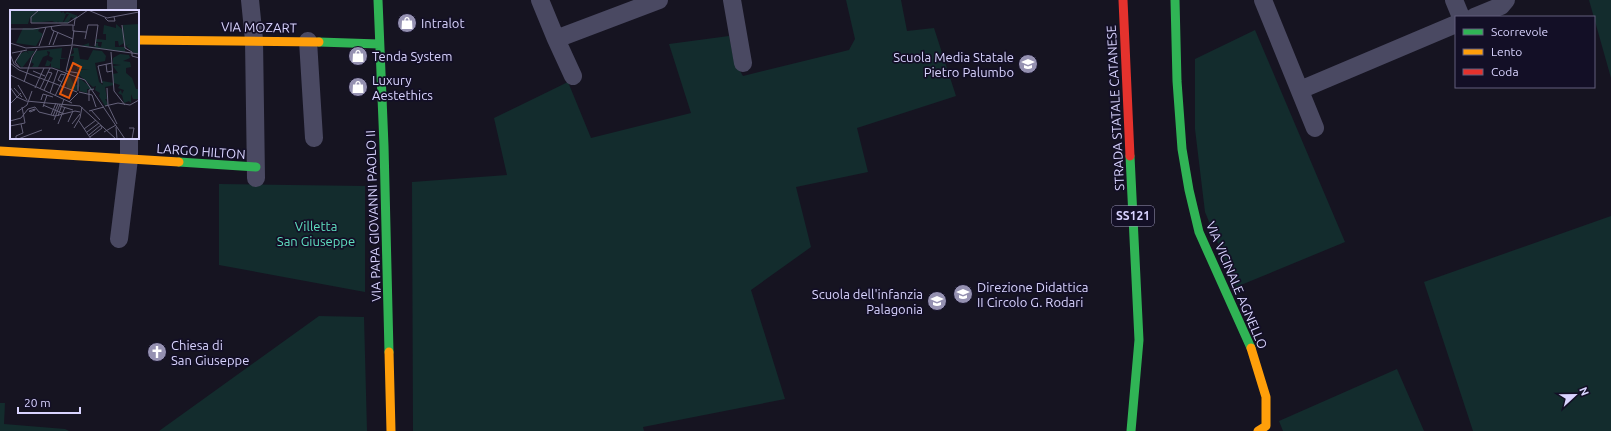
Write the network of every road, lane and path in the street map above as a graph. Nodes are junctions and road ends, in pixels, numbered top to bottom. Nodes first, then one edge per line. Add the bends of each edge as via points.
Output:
1 (250, 0) edge
2 (378, 0) edge
3 (540, 0) edge
4 (659, 0) edge
5 (732, 0) edge
6 (1123, 0) edge
7 (1175, 0) edge
8 (1263, 0) edge
9 (1454, 0) edge
10 (1506, 0) edge
11 (1461, 16) edge
12 (1476, 16) edge
13 (1455, 24) edge
14 (556, 39) junction
15 (139, 40) edge
16 (254, 40) junction
17 (308, 41) junction
18 (379, 44) junction
19 (743, 63) dead end
20 (573, 76) dead end
21 (1300, 90) junction
22 (1315, 128) dead end
23 (314, 138) dead end
24 (129, 139) edge
25 (0, 151) edge
26 (129, 159) junction
27 (256, 173) joint
28 (119, 239) dead end
29 (391, 431) edge
30 (1131, 431) edge
31 (1258, 431) edge

1 - 16 street
2 - 18 street, VIA PAPA GIOVANNI PAOLO II
3 - 14 street
4 - 14 street
5 - 19 street
6 - 30 street, STRADA STATALE CATANESE / SS121 via 1139,340
7 - 31 street, VIA VICINALE AGNELLO via 1182,149 1189,190 1199,232 1253,353 1266,396 1266,426
8 - 21 street
9 - 11 street
10 - 12 street via 1501,6
13 - 21 street
14 - 20 street
15 - 16 street, VIA MOZART
16 - 17 street, VIA MOZART
16 - 27 street
17 - 18 street, VIA MOZART
17 - 23 street
18 - 29 street, VIA PAPA GIOVANNI PAOLO II
21 - 22 street
24 - 26 street
25 - 26 street, LARGO HILTON
26 - 27 street, LARGO HILTON
26 - 28 street

